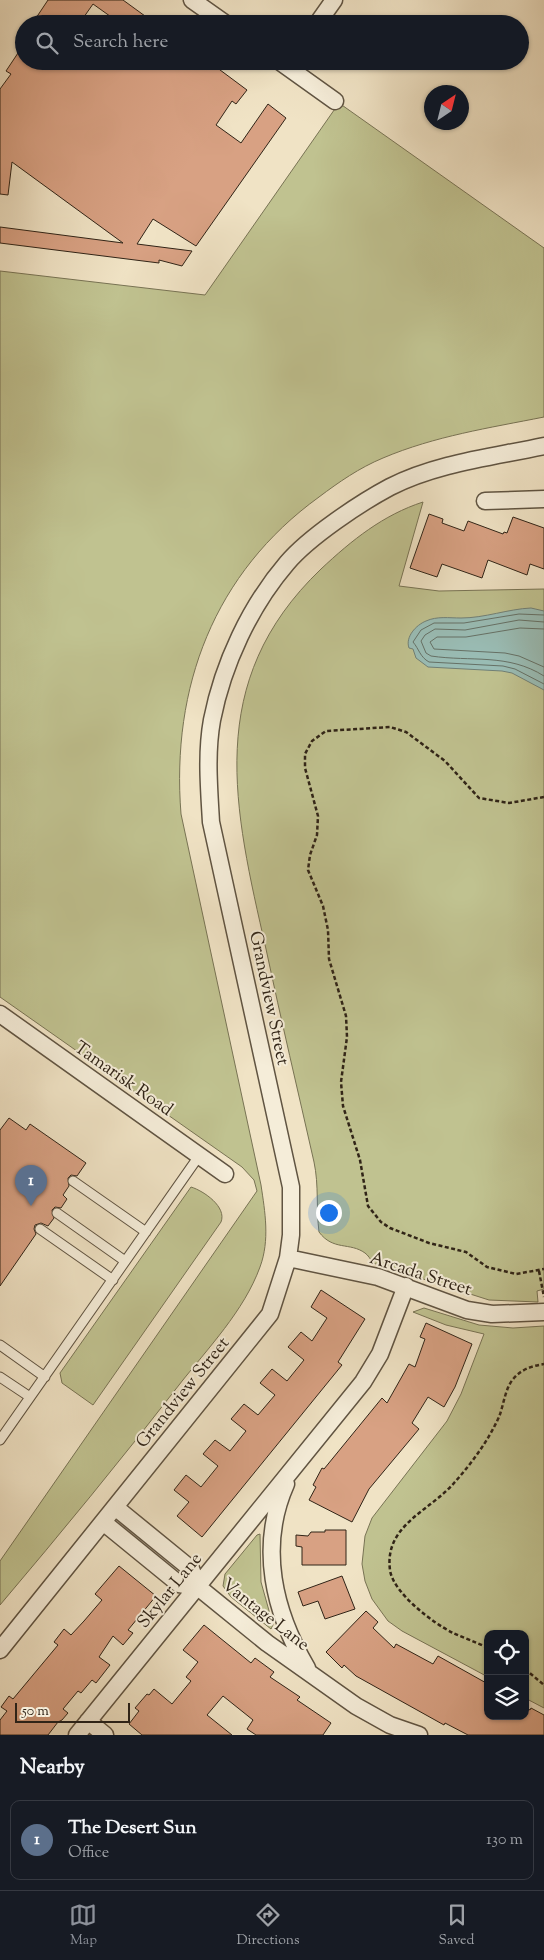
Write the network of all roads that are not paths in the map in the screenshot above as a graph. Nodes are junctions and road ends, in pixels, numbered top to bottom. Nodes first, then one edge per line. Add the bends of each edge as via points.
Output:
1 (192, 0) edge
2 (334, 0) edge
3 (213, 15) edge
4 (323, 15) edge
5 (295, 70) edge
6 (335, 101) dead end
7 (544, 446) edge
8 (544, 499) edge
9 (485, 501) dead end
10 (0, 1014) edge
11 (200, 1156) junction
12 (226, 1174) dead end
13 (73, 1182) dead end
14 (57, 1214) dead end
15 (40, 1229) dead end
16 (146, 1232) junction
17 (288, 1258) junction
18 (125, 1261) junction
19 (112, 1280) junction
20 (406, 1286) junction
21 (544, 1312) edge
22 (0, 1346) edge
23 (0, 1377) edge
24 (45, 1377) junction
25 (30, 1398) junction
26 (0, 1440) edge
27 (292, 1471) junction
28 (115, 1507) junction
29 (103, 1522) junction
30 (273, 1584) joint
31 (198, 1587) junction
32 (0, 1650) edge
33 (310, 1673) junction
34 (88, 1722) junction
35 (388, 1730) edge
36 (77, 1735) edge
37 (105, 1735) edge
38 (419, 1735) edge

1 - 3 street
2 - 4 street
5 - 6 street
7 - 17 street, Grandview Street via 438,468 391,487 334,522 287,563 253,612 227,665 212,720 208,774 212,822 291,1187 292,1235
8 - 9 street
10 - 11 street, Tamarisk Road
11 - 12 street, Tamarisk Road
11 - 16 lane
13 - 16 lane
14 - 18 lane
15 - 19 lane
16 - 18 lane
17 - 20 street, Arcada Street
17 - 28 street, Grandview Street via 270,1314
18 - 19 lane
19 - 24 lane
20 - 21 street, Arcada Street via 468,1310 492,1314
20 - 27 street, Skylar Lane via 372,1369
22 - 24 lane
23 - 25 lane
24 - 25 lane
25 - 26 lane
27 - 30 street, Skylar Lane via 276,1512
27 - 31 street, Skylar Lane
28 - 29 street, Grandview Street
28 - 31 street, Vantage Lane via 190,1569
29 - 31 street, Vantage Lane via 179,1584
29 - 32 street, Grandview Street
30 - 33 street, Vantage Lane via 287,1630
31 - 33 street, Vantage Lane
31 - 34 street, Skylar Lane
33 - 35 street, Vantage Lane
34 - 36 street, Skylar Lane
34 - 37 street
35 - 38 street, Vantage Lane

